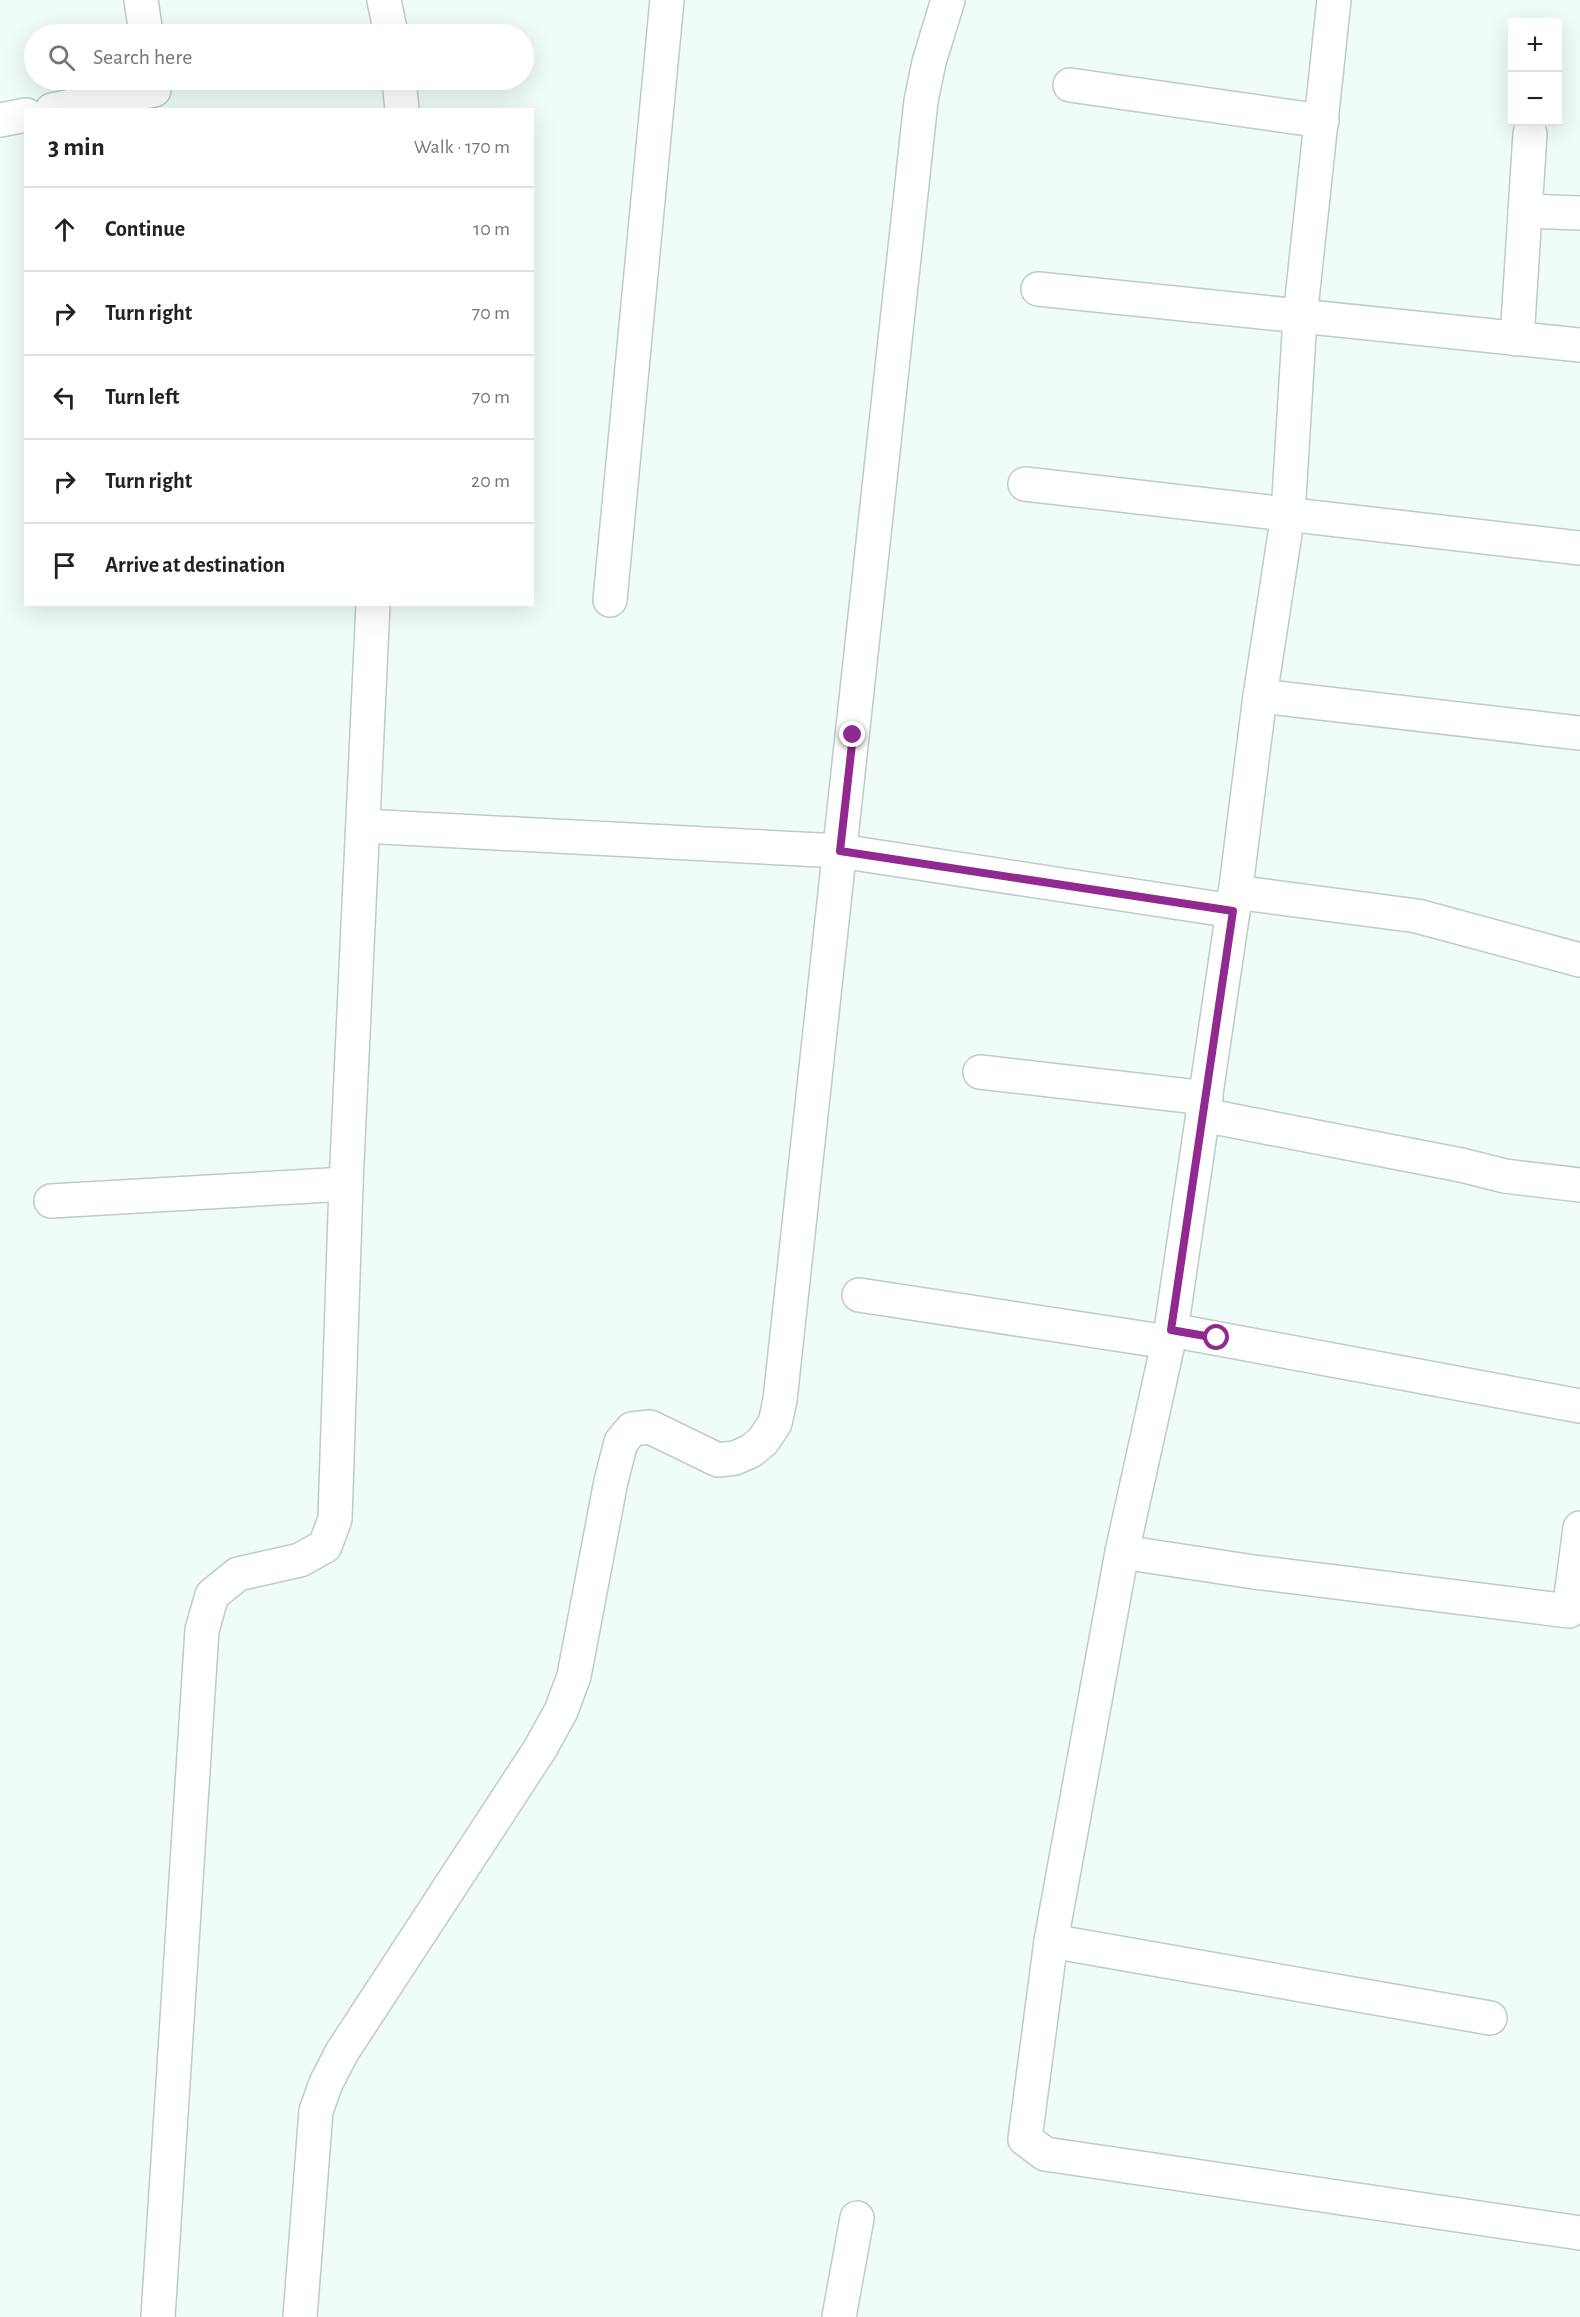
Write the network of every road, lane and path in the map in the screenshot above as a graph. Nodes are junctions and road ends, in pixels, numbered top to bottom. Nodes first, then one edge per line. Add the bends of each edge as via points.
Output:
1 (141, 0) edge
2 (384, 0) edge
3 (667, 0) edge
4 (948, 0) edge
5 (1334, 0) edge
6 (145, 24) edge
7 (388, 24) edge
8 (1070, 84) dead end
9 (400, 90) edge
10 (155, 93) edge
11 (64, 108) edge
12 (402, 108) edge
13 (24, 115) edge
14 (0, 120) edge
15 (1322, 121) junction
16 (1530, 134) dead end
17 (1525, 211) junction
18 (1580, 213) edge
19 (1038, 289) dead end
20 (1300, 318) junction
21 (1517, 339) junction
22 (1580, 345) edge
23 (1026, 484) dead end
24 (1288, 514) junction
25 (1580, 548) edge
26 (610, 600) dead end
27 (373, 606) edge
28 (1260, 696) junction
29 (1580, 733) edge
30 (363, 826) junction
31 (840, 851) junction
32 (1234, 901) junction
33 (1580, 960) edge
34 (980, 1072) dead end
35 (1204, 1106) junction
36 (346, 1184) junction
37 (1580, 1185) edge
38 (51, 1201) dead end
39 (859, 1294) dead end
40 (1170, 1336) junction
41 (1580, 1406) edge
42 (1580, 1528) edge
43 (1122, 1552) junction
44 (1051, 1941) junction
45 (1490, 2018) dead end
46 (857, 2218) dead end
47 (1580, 2233) edge
48 (158, 2317) edge
49 (300, 2317) edge
50 (839, 2317) edge

1 - 6 street
2 - 7 street
3 - 26 street
4 - 31 street via 921,101
5 - 15 street
8 - 15 street
9 - 12 street
10 - 11 street
13 - 14 street
15 - 20 street
16 - 17 street
17 - 18 street
17 - 21 street
19 - 20 street
20 - 21 street
20 - 24 street
21 - 22 street
23 - 24 street
24 - 25 street
24 - 28 street
27 - 30 street
28 - 29 street
28 - 32 street
30 - 31 street
30 - 36 street
31 - 32 street
31 - 49 street via 775,1423 763,1441 735,1458 718,1460 650,1426 632,1429 621,1442 574,1676 561,1711 342,2052 316,2111
32 - 33 street via 1417,916
32 - 35 street
34 - 35 street
35 - 37 street via 1504,1176
35 - 40 street
36 - 38 street
36 - 48 street via 335,1519 325,1546 300,1560 238,1574 212,1595 202,1630
39 - 40 street
40 - 41 street
40 - 43 street
42 - 43 street via 1569,1611
43 - 44 street
44 - 45 street
44 - 47 street via 1024,2139 1045,2154
46 - 50 street

